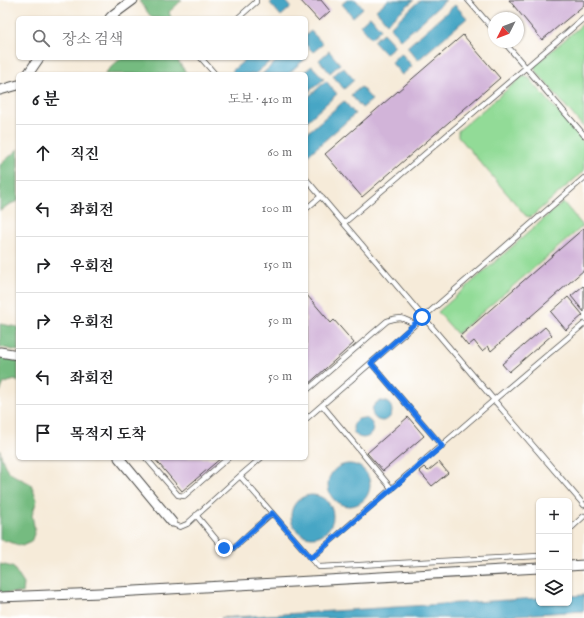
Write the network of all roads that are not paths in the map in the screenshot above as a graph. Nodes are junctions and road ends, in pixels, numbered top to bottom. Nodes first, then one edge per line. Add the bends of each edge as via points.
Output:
1 (133, 0) edge
2 (468, 0) edge
3 (257, 1) edge
4 (112, 16) edge
5 (240, 16) edge
6 (584, 18) edge
7 (488, 23) edge
8 (509, 48) edge
9 (38, 60) edge
10 (203, 60) edge
11 (526, 68) junction
12 (29, 72) edge
13 (213, 72) edge
14 (16, 86) edge
15 (0, 90) edge
16 (584, 135) edge
17 (584, 178) edge
18 (308, 181) edge
19 (321, 196) junction
20 (308, 207) edge
21 (344, 223) junction
22 (422, 317) junction
23 (414, 324) junction
24 (584, 324) edge
25 (0, 352) edge
26 (16, 355) edge
27 (371, 363) junction
28 (308, 389) edge
29 (494, 400) junction
30 (322, 405) junction
31 (308, 417) edge
32 (442, 446) junction
33 (120, 460) edge
34 (148, 460) edge
35 (226, 460) edge
36 (259, 460) edge
37 (240, 476) junction
38 (392, 489) junction
39 (584, 505) edge
40 (272, 513) junction
41 (196, 516) junction
42 (584, 516) edge
43 (172, 522) joint
44 (572, 527) edge
45 (536, 556) edge
46 (311, 558) junction
47 (584, 565) edge
48 (572, 566) edge
49 (536, 568) edge
50 (0, 597) edge

1 - 4 street
2 - 7 lane
3 - 5 lane
6 - 11 lane
8 - 11 lane
9 - 12 street
10 - 13 lane
11 - 16 lane
11 - 21 lane
14 - 15 street
17 - 22 lane
18 - 19 lane
19 - 20 lane
19 - 21 lane
21 - 22 lane
22 - 23 lane
22 - 29 lane
23 - 27 lane
23 - 28 lane via 397,318 388,321
24 - 29 lane
25 - 26 street
27 - 30 lane
27 - 32 lane
29 - 32 lane
29 - 39 lane
30 - 31 lane
30 - 38 lane
32 - 38 lane
33 - 43 street
34 - 35 lane via 178,495 184,496
36 - 37 lane
37 - 40 lane
37 - 41 lane
38 - 46 lane
40 - 41 lane via 232,549 224,548
40 - 46 lane
41 - 43 lane via 180,527
42 - 44 lane
45 - 46 lane via 319,567
47 - 48 street
49 - 50 street

